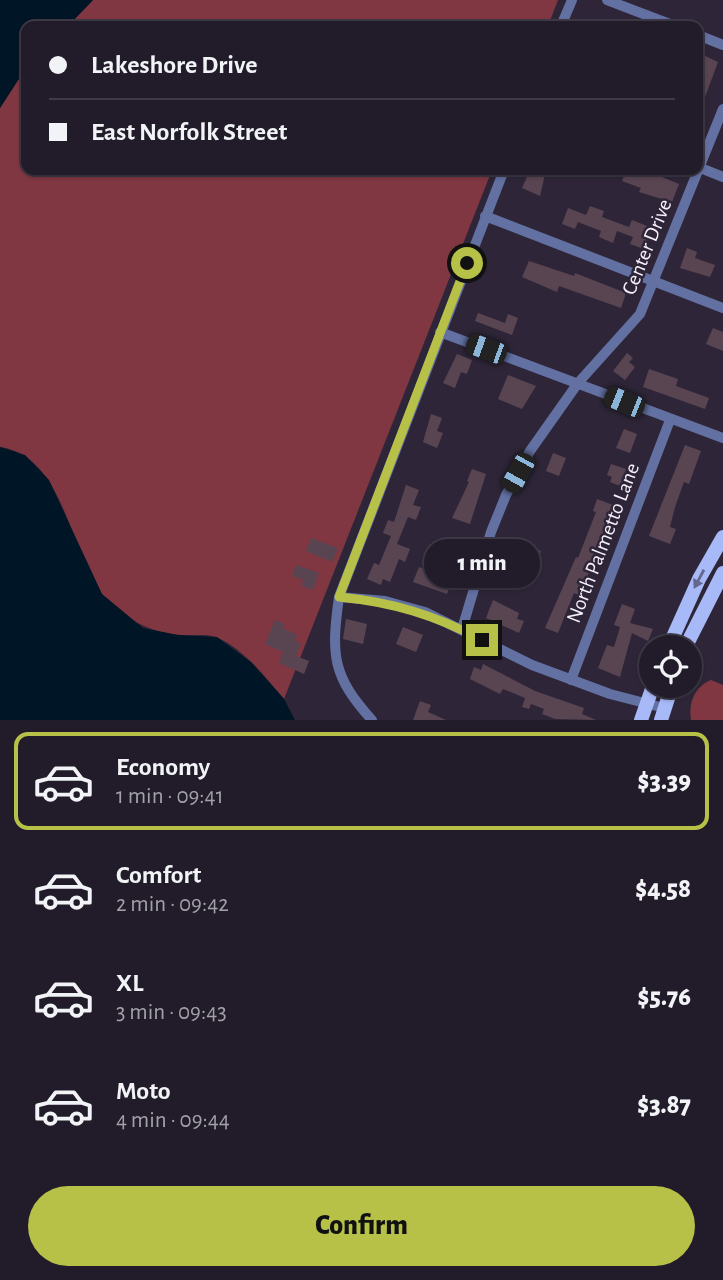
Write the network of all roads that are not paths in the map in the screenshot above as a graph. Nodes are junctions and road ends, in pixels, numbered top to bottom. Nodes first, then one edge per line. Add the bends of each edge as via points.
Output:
1 (572, 0) edge
2 (607, 0) edge
3 (563, 21) edge
4 (662, 21) edge
5 (703, 37) edge
6 (723, 45) edge
7 (723, 109) edge
8 (703, 158) edge
9 (703, 170) edge
10 (502, 175) edge
11 (696, 175) edge
12 (723, 177) edge
13 (485, 216) junction
14 (656, 281) junction
15 (723, 308) edge
16 (440, 332) junction
17 (578, 383) junction
18 (670, 420) junction
19 (723, 439) edge
20 (723, 537) edge
21 (723, 573) edge
22 (339, 597) junction
23 (462, 629) junction
24 (674, 635) edge
25 (692, 635) edge
26 (571, 680) junction
27 (648, 698) edge
28 (646, 702) junction
29 (663, 714) edge
30 (372, 720) edge
31 (641, 720) edge

1 - 3 street
2 - 4 street
5 - 6 street
7 - 8 street, Center Drive
9 - 12 street
10 - 13 street
11 - 14 street, Center Drive
13 - 14 street
13 - 16 street
14 - 15 street
14 - 17 street, Center Drive via 640,314
16 - 17 street
16 - 22 street
17 - 18 street
17 - 23 street, Center Drive via 530,451 506,495
18 - 19 street
18 - 26 street, North Palmetto Lane
20 -> 24 main road
21 - 25 main road
22 - 23 street via 425,612
22 - 30 street via 337,669 346,690
23 - 26 street
26 - 28 street
27 - 28 main road
28 - 29 street
28 - 31 main road

